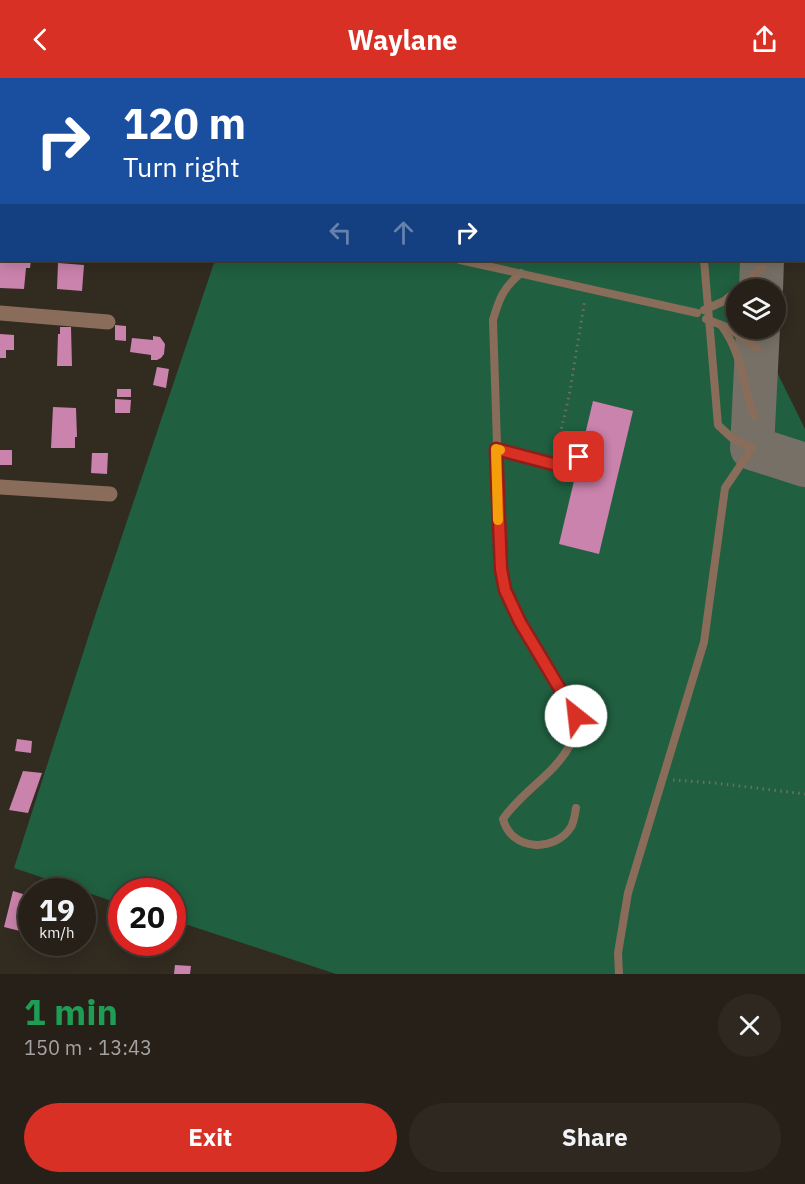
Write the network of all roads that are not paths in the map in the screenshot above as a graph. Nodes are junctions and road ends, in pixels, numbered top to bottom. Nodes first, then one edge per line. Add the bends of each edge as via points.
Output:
1 (465, 261) edge
2 (704, 261) edge
3 (762, 268) dead end
4 (521, 273) junction
5 (750, 279) edge
6 (726, 299) edge
7 (708, 309) junction
8 (0, 313) edge
9 (697, 313) junction
10 (708, 320) junction
11 (108, 322) dead end
12 (721, 325) junction
13 (757, 348) dead end
14 (754, 416) dead end
15 (496, 449) junction
16 (579, 457) dead end
17 (0, 487) edge
18 (110, 494) dead end
19 (576, 808) dead end
20 (619, 974) edge

1 - 4 lane
2 - 7 lane
3 - 5 lane
4 - 9 lane
4 - 15 lane via 500,297 493,320
6 - 7 lane
7 - 9 lane
7 - 10 lane
8 - 11 street
9 - 10 lane
10 - 12 lane
10 - 20 lane via 718,425 752,448 725,488 704,642 628,893 618,953
12 - 13 lane
12 - 14 lane via 744,373
15 - 16 lane via 553,464
15 - 19 lane via 505,590 576,716 577,728 559,763 502,819 514,839 545,845 572,826
17 - 18 street

